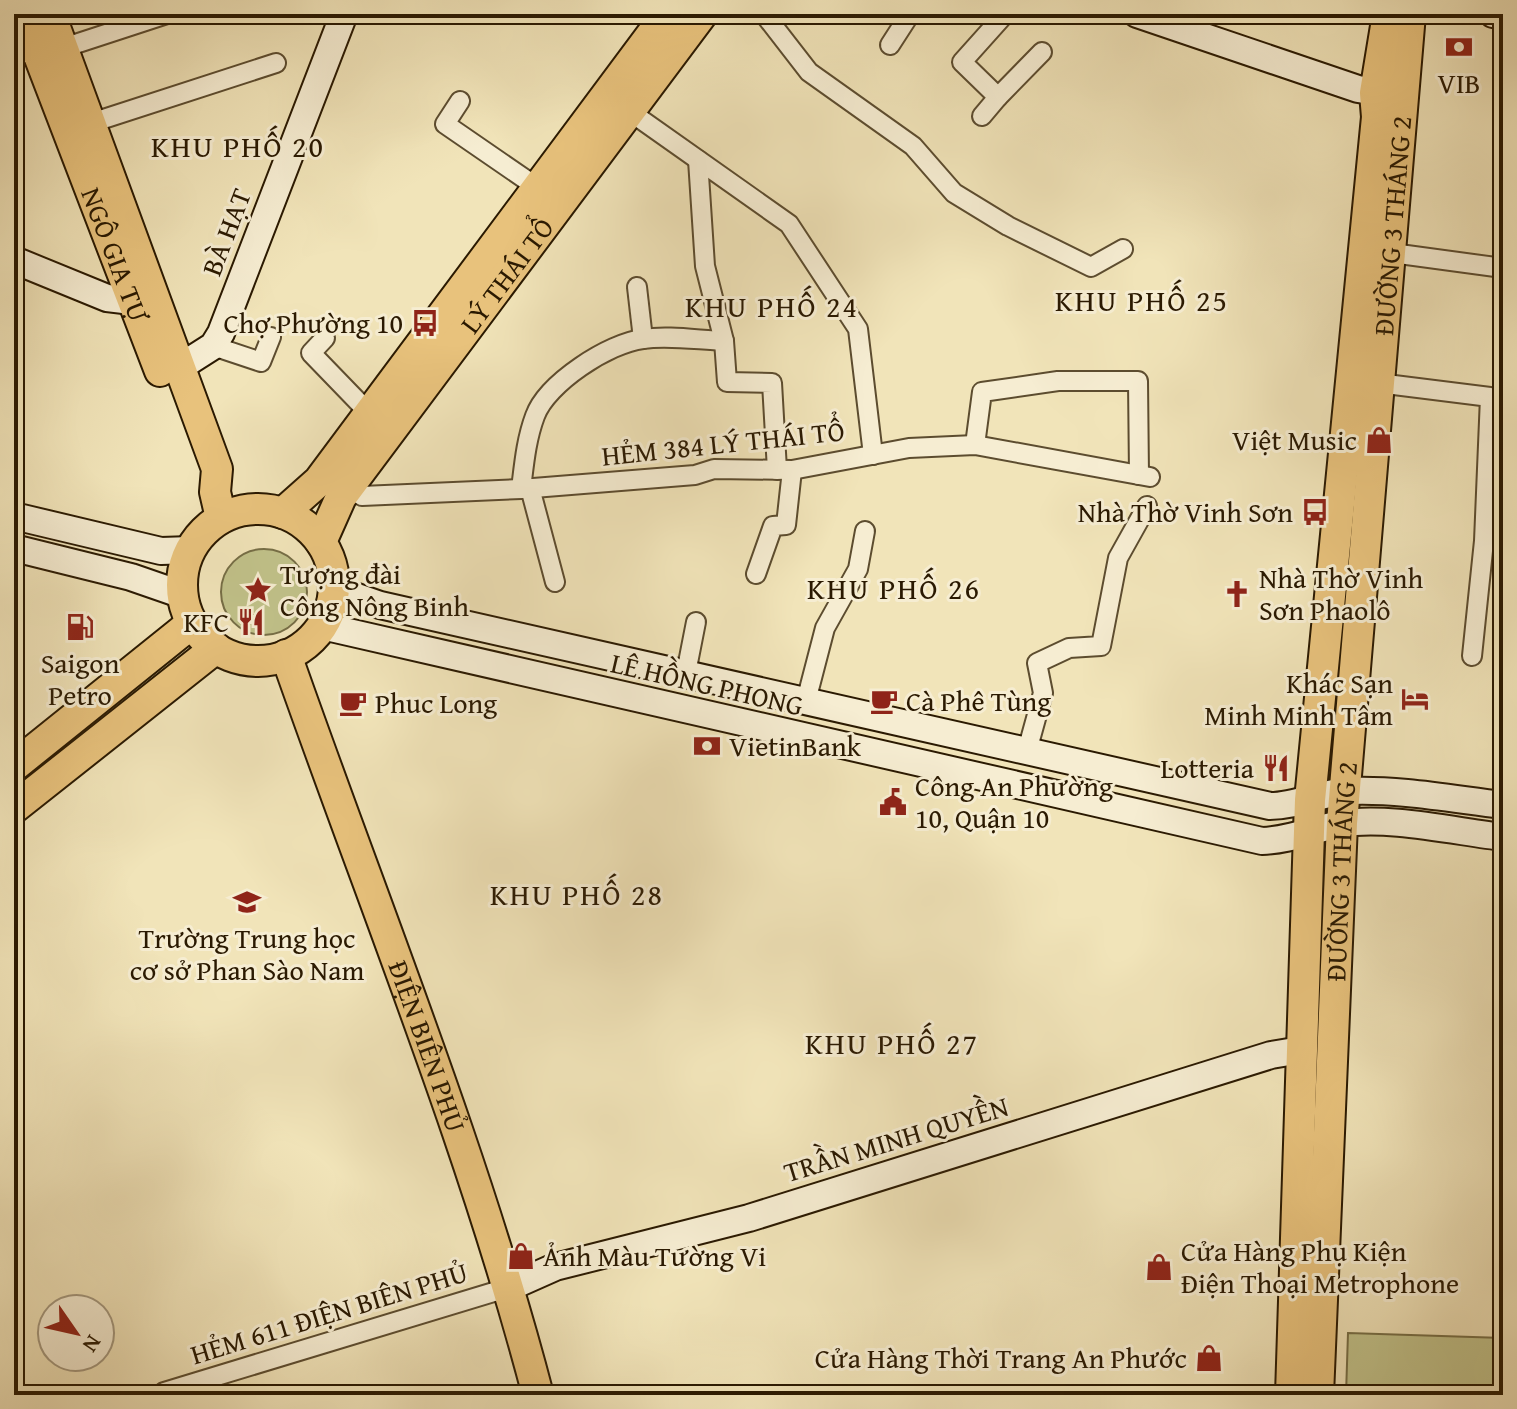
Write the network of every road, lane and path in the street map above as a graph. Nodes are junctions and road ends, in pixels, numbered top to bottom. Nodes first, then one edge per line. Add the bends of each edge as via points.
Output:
1 (23, 14) edge
2 (50, 14) edge
3 (167, 14) edge
4 (344, 14) edge
5 (667, 14) edge
6 (702, 14) edge
7 (764, 14) edge
8 (910, 14) edge
9 (1005, 14) edge
10 (1137, 14) edge
11 (1370, 14) edge
12 (1388, 14) edge
13 (1410, 14) edge
14 (1493, 14) edge
15 (1503, 15) edge
16 (890, 45) dead end
17 (38, 51) edge
18 (1042, 52) dead end
19 (276, 63) dead end
20 (1382, 63) junction
21 (1389, 94) junction
22 (998, 97) junction
23 (460, 101) dead end
24 (629, 111) junction
25 (982, 116) dead end
26 (91, 123) junction
27 (698, 160) junction
28 (538, 188) junction
29 (1123, 249) dead end
30 (1392, 253) junction
31 (14, 260) edge
32 (1503, 268) edge
33 (637, 287) dead end
34 (132, 301) junction
35 (271, 337) dead end
36 (325, 338) dead end
37 (643, 339) junction
38 (724, 341) junction
39 (213, 346) junction
40 (180, 367) junction
41 (1378, 383) junction
42 (370, 414) junction
43 (975, 445) junction
44 (873, 455) junction
45 (785, 470) junction
46 (349, 487) junction
47 (525, 489) junction
48 (218, 505) junction
49 (1147, 506) dead end
50 (283, 513) junction
51 (14, 516) edge
52 (865, 531) dead end
53 (321, 542) junction
54 (14, 548) edge
55 (191, 550) junction
56 (756, 574) dead end
57 (555, 582) dead end
58 (334, 589) junction
59 (188, 609) junction
60 (696, 622) dead end
61 (322, 626) junction
62 (216, 648) junction
63 (286, 655) junction
64 (1472, 656) dead end
65 (686, 673) junction
66 (806, 701) junction
67 (1027, 751) junction
68 (14, 766) edge
69 (1344, 791) junction
70 (1310, 800) junction
71 (1503, 805) edge
72 (14, 808) edge
73 (1342, 823) junction
74 (1307, 835) junction
75 (1503, 837) edge
76 (1301, 1050) junction
77 (510, 1287) junction
78 (164, 1392) dead end
79 (538, 1395) edge
80 (1291, 1395) edge
81 (1318, 1395) edge

1 - 17 main road, NGÔ GIA TỰ
2 - 17 main road, NGÔ GIA TỰ
3 - 17 street
4 - 39 main road, BÀ HẠT
5 - 28 main road, LÝ THÁI TỔ
6 - 24 main road, LÝ THÁI TỔ
7 - 29 street via 809,72 913,146 954,193 1091,267
8 - 16 street
9 - 22 street via 962,62
10 - 21 main road via 1229,48
11 - 20 main road via 1366,53
12 - 20 main road, ĐƯỜNG 3 THÁNG 2
13 - 21 main road, ĐƯỜNG 3 THÁNG 2
14 - 15 main road
17 - 26 main road, NGÔ GIA TỰ
17 - 34 main road, NGÔ GIA TỰ
18 - 22 street
19 - 26 street
20 - 21 main road, ĐƯỜNG 3 THÁNG 2
21 - 30 main road, ĐƯỜNG 3 THÁNG 2
21 - 70 main road, ĐƯỜNG 3 THÁNG 2 via 1376,133
22 - 25 street
23 - 28 street via 445,124
24 - 27 street
24 - 46 main road, LÝ THÁI TỔ
26 - 40 main road, NGÔ GIA TỰ
27 - 38 street via 705,266
27 - 44 street via 789,224 858,329
28 - 42 main road, LÝ THÁI TỔ
30 - 32 street
30 - 41 main road, ĐƯỜNG 3 THÁNG 2
31 - 34 main road via 107,298
33 - 37 street
34 - 48 main road, NGÔ GIA TỰ via 200,475
35 - 39 street via 261,362
36 - 42 street via 311,353
37 - 38 street
37 - 47 street via 573,371 536,413
38 - 45 street via 727,382 772,383
39 - 40 main road
40 - 48 main road, NGÔ GIA TỰ via 217,469
41 - 64 street via 1490,397
41 - 69 main road, ĐƯỜNG 3 THÁNG 2
42 - 50 main road, LÝ THÁI TỔ via 319,481
43 - 43 street, HẺM 384 LÝ THÁI TỔ via 982,392 1058,381 1138,381 1145,476
43 - 44 street, HẺM 384 LÝ THÁI TỔ
44 - 45 street, HẺM 384 LÝ THÁI TỔ
45 - 47 street, HẺM 384 LÝ THÁI TỔ via 714,469
45 - 56 street via 786,525 773,526
46 - 47 street, HẺM 384 LÝ THÁI TỔ via 362,496
46 - 53 main road, LÝ THÁI TỔ
47 - 57 street
48 - 50 main road
48 - 55 main road
49 - 67 street via 1118,558 1101,646 1069,648 1037,663 1043,693
50 - 53 main road
51 - 55 main road via 161,551
52 - 66 street via 858,569 825,628
53 - 58 main road
54 - 59 main road via 131,577
55 - 59 main road via 185,566
58 - 61 main road
58 - 65 main road, LÊ HỒNG PHONG via 380,605
59 - 62 main road
59 - 68 main road
60 - 65 street
61 - 63 main road
61 - 74 main road, LÊ HỒNG PHONG via 1214,831 1262,841
62 - 63 main road via 250,660
62 - 72 main road
63 - 77 main road, ĐIỆN BIÊN PHỦ
65 - 66 main road, LÊ HỒNG PHONG
66 - 67 main road, LÊ HỒNG PHONG
67 - 70 main road, LÊ HỒNG PHONG via 1270,806
69 - 70 main road, LÊ HỒNG PHONG
69 - 71 main road, LÊ HỒNG PHONG
69 - 73 main road, ĐƯỜNG 3 THÁNG 2
70 - 74 main road, ĐƯỜNG 3 THÁNG 2
73 - 74 main road, LÊ HỒNG PHONG
73 - 75 main road, LÊ HỒNG PHONG
73 - 81 main road, ĐƯỜNG 3 THÁNG 2
74 - 76 main road, ĐƯỜNG 3 THÁNG 2
76 - 77 main road, TRẦN MINH QUYỀN via 719,1226 555,1267
76 - 80 main road, ĐƯỜNG 3 THÁNG 2
77 - 78 street, HẺM 611 ĐIỆN BIÊN PHỦ
77 - 79 main road, ĐIỆN BIÊN PHỦ

